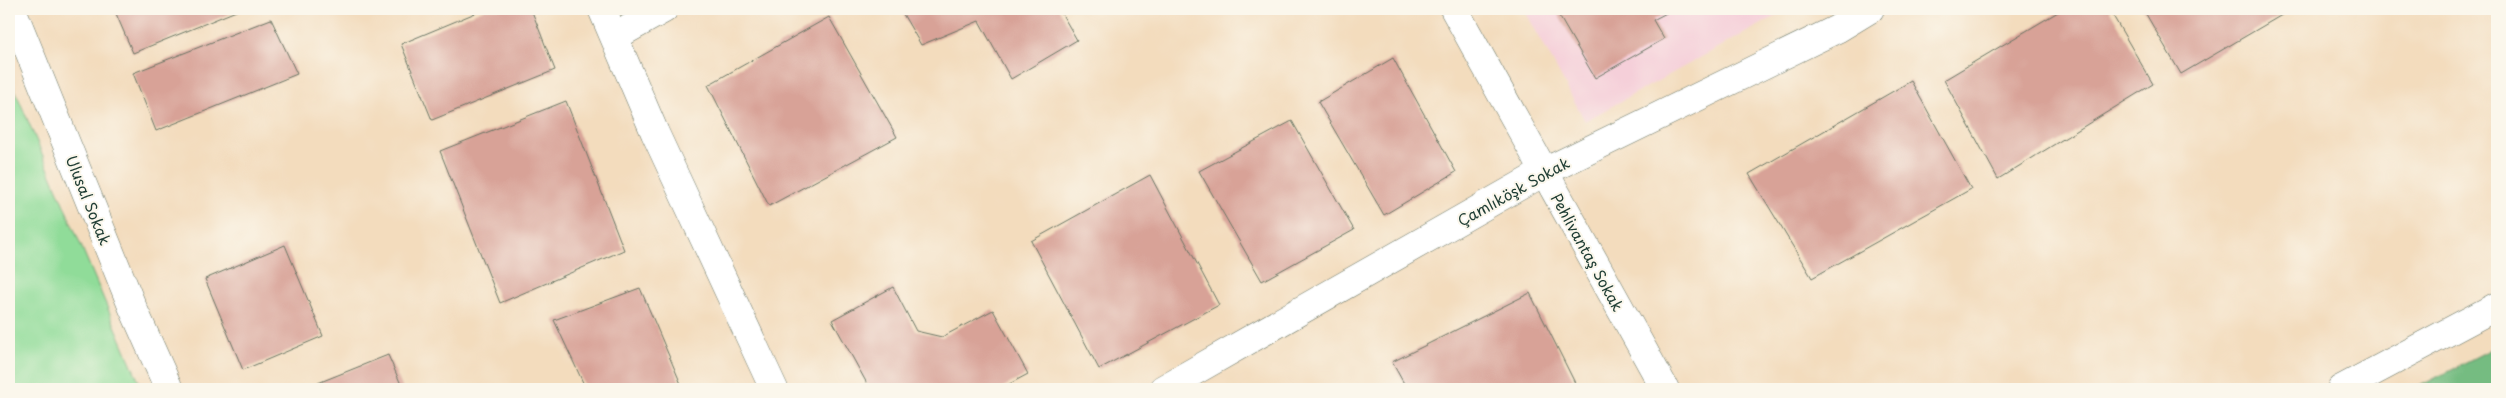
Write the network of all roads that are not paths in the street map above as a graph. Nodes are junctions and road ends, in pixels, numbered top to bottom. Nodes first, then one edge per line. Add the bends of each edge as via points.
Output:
1 (12, 9) edge
2 (602, 9) edge
3 (664, 9) edge
4 (1454, 9) edge
5 (1870, 9) edge
6 (614, 36) junction
7 (1544, 172) junction
8 (2497, 306) edge
9 (169, 389) edge
10 (774, 389) edge
11 (1163, 389) edge
12 (1665, 389) edge
13 (2341, 389) edge

1 - 9 street, Ulusal Sokak via 132,306
2 - 6 street
3 - 6 street
4 - 7 street, Pehlivantaş Sokak
5 - 7 street, Çamlıköşk Sokak via 1837,29
6 - 10 street via 655,133
7 - 11 street, Çamlıköşk Sokak
7 - 12 street, Pehlivantaş Sokak
8 - 13 street

